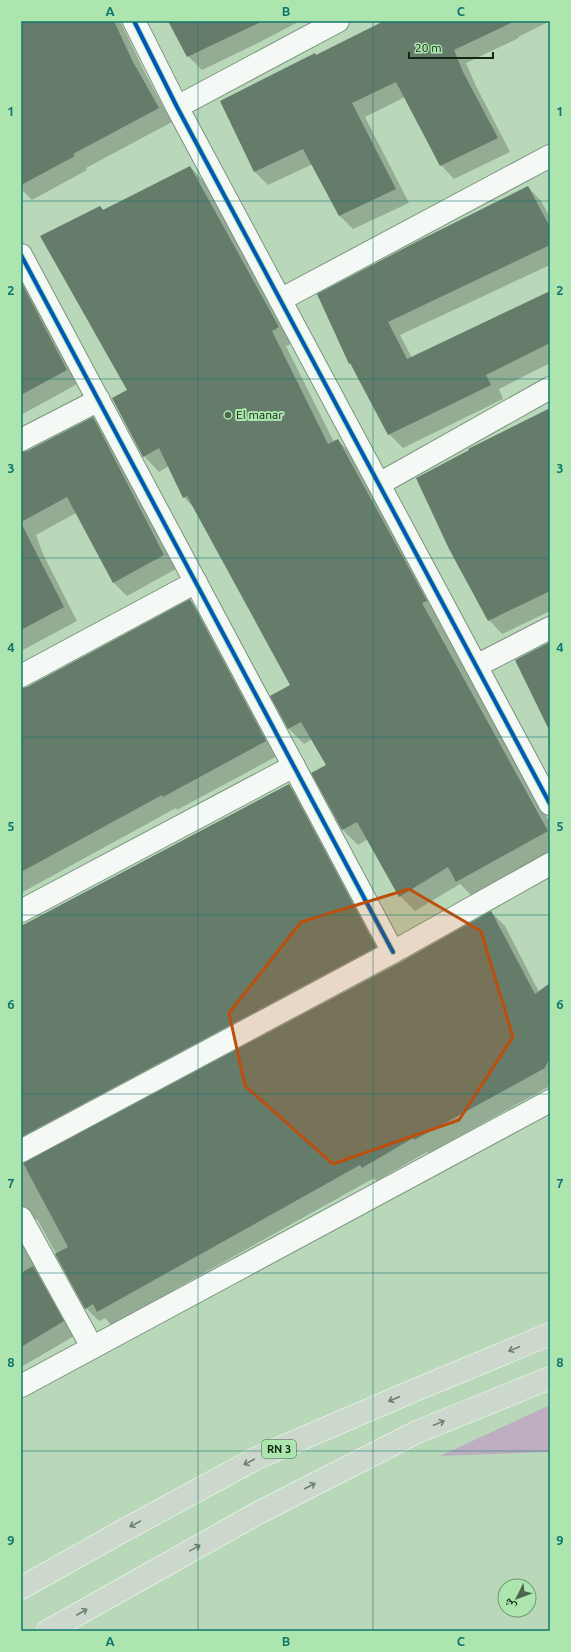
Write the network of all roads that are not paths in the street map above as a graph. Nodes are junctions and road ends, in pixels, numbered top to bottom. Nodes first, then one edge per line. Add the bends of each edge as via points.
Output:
1 (134, 21) edge
2 (338, 21) edge
3 (177, 107) junction
4 (550, 156) edge
5 (21, 254) edge
6 (280, 300) junction
7 (550, 388) edge
8 (99, 400) junction
9 (21, 440) edge
10 (379, 484) junction
11 (196, 582) junction
12 (550, 628) edge
13 (476, 666) junction
14 (21, 676) edge
15 (294, 766) junction
16 (550, 804) edge
17 (550, 864) edge
18 (21, 911) edge
19 (393, 952) junction
20 (550, 1101) edge
21 (21, 1151) edge
22 (21, 1218) edge
23 (550, 1334) edge
24 (92, 1347) junction
25 (550, 1378) edge
26 (21, 1386) edge
27 (21, 1588) edge
28 (48, 1631) edge

1 - 3 street
2 - 3 street
3 - 6 street
4 - 6 street
5 - 8 street
6 - 10 street
7 - 10 street
8 - 9 street
8 - 11 street
10 - 13 street
11 - 14 street
11 - 15 street
12 - 13 street
13 - 16 street
15 - 18 street
15 - 19 street
17 - 19 street
19 - 21 street
20 - 24 street
22 - 24 street
23 -> 27 highway, RN 3 via 257,1458
24 - 26 street
28 -> 25 highway via 258,1512 417,1432

